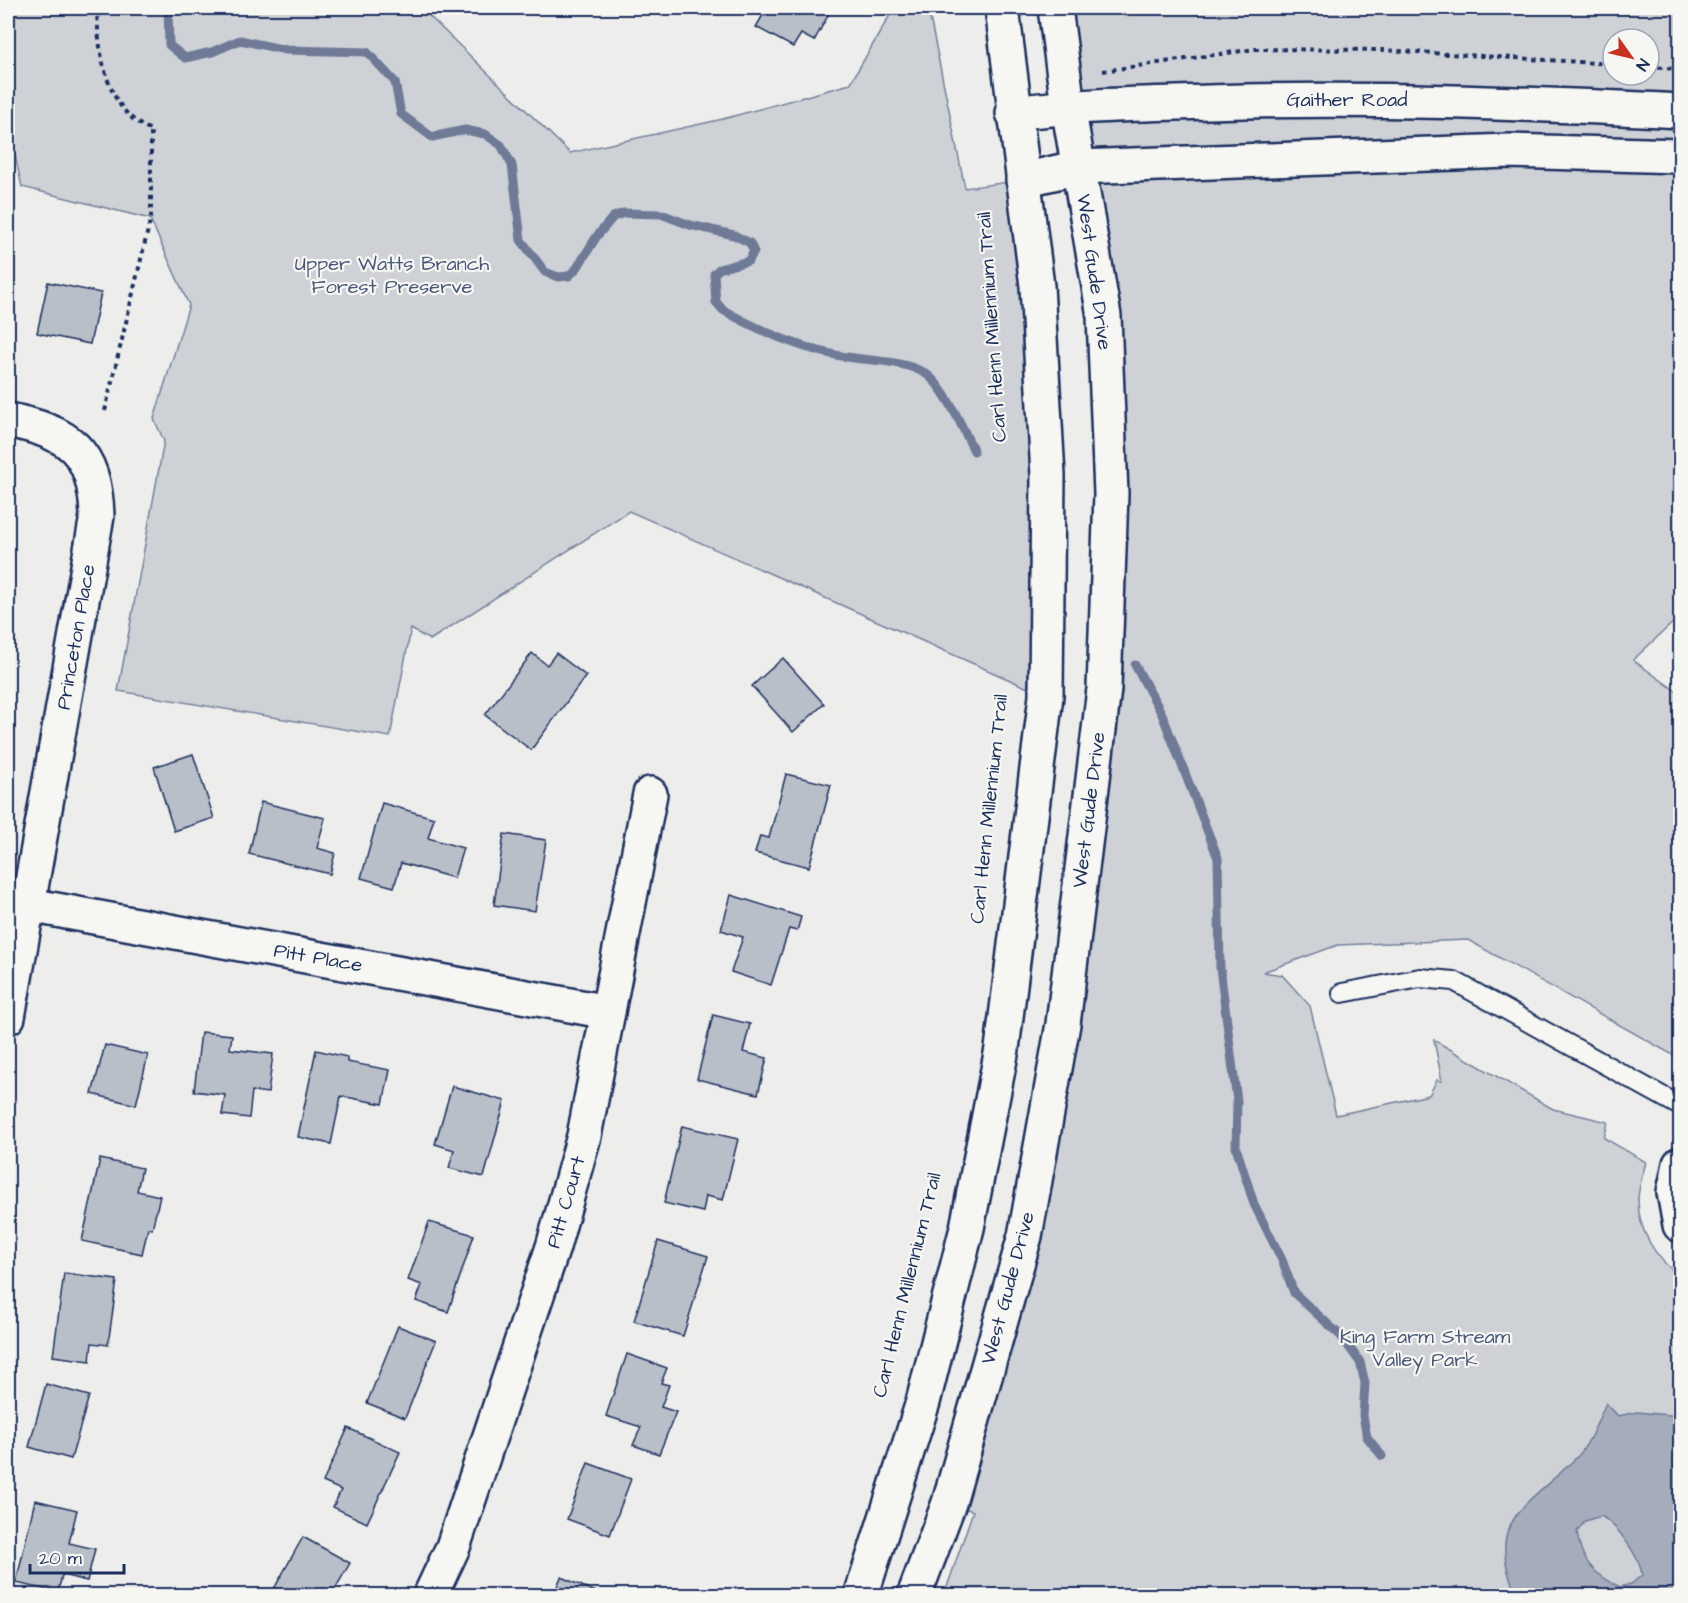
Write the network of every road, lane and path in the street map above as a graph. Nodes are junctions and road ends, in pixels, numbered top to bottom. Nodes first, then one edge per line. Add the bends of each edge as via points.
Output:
1 (97, 8) edge
2 (1002, 8) edge
3 (1055, 8) edge
4 (1601, 63) edge
5 (1661, 68) edge
6 (1680, 69) edge
7 (1066, 91) junction
8 (1680, 111) edge
9 (1013, 112) junction
10 (1680, 156) edge
11 (1079, 168) junction
12 (1023, 180) junction
13 (105, 411) dead end
14 (8, 420) edge
15 (650, 794) dead end
16 (29, 905) junction
17 (1342, 993) dead end
18 (608, 1012) junction
19 (8, 1017) edge
20 (1680, 1106) edge
21 (1680, 1164) edge
22 (1680, 1225) edge
23 (430, 1596) edge
24 (861, 1596) edge
25 (914, 1596) edge

1 - 13 path via 98,43 107,78 121,105 138,124 151,130 151,217
2 - 9 main road
3 - 7 main road, West Gude Drive
4 - 7 path via 1383,50 1256,49
5 - 6 path
7 - 8 main road, Gaither Road via 1276,100 1489,101
7 - 9 main road, Gaither Road
7 - 11 main road, West Gude Drive
9 - 12 main road
10 - 11 main road via 1509,151
11 - 12 main road
11 - 25 main road, West Gude Drive via 1104,328 1111,494 1104,688 1063,1024 1025,1236 948,1503
12 - 24 main road via 1037,286 1048,475 1046,696 1002,1049 968,1227 923,1401
14 - 16 main road, Princeton Place via 58,433 83,458 97,498
15 - 18 main road, Pitt Court
16 - 18 main road, Pitt Place
16 - 19 main road, Princeton Place
17 - 20 lane via 1420,978 1454,981
18 - 23 main road, Pitt Court via 584,1136 553,1248 453,1547
21 - 22 main road via 1674,1192

